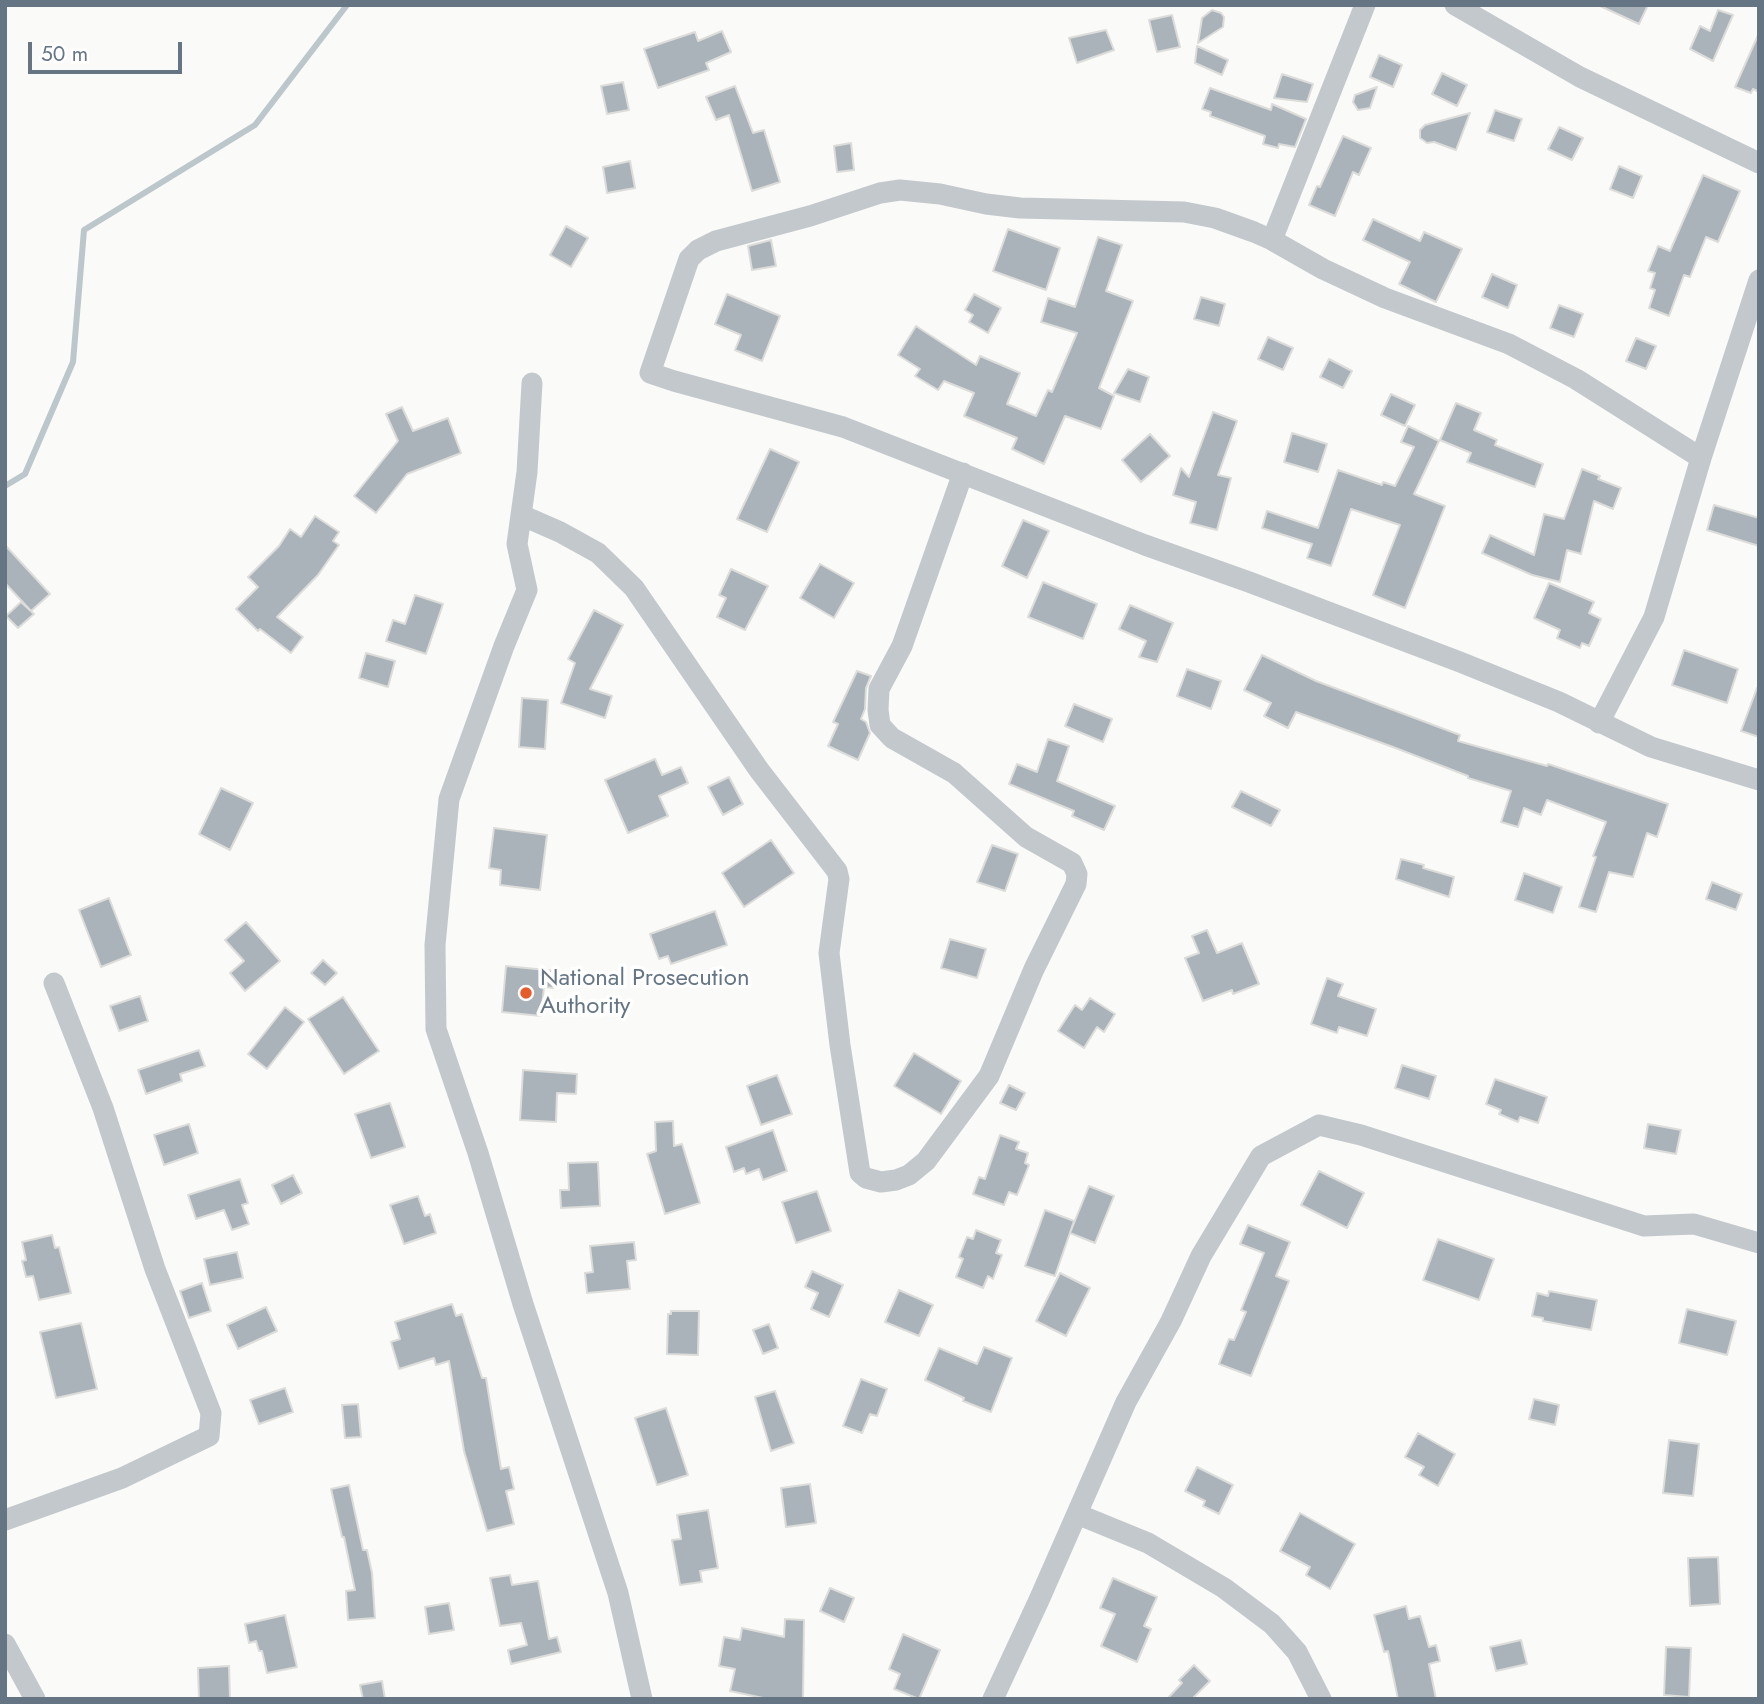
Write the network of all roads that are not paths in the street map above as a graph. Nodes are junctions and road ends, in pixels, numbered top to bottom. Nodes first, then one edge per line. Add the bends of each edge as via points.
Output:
1 (1365, 5) edge
2 (1455, 5) edge
3 (1759, 163) edge
4 (1272, 240) junction
5 (1759, 280) edge
6 (532, 383) dead end
7 (1701, 458) junction
8 (963, 473) junction
9 (521, 514) junction
10 (1599, 723) junction
11 (1759, 780) edge
12 (54, 983) dead end
13 (1759, 1243) edge
14 (1077, 1514) junction
15 (5, 1520) edge
16 (5, 1644) edge
17 (35, 1699) edge
18 (642, 1699) edge
19 (993, 1699) edge
20 (1321, 1699) edge

1 - 4 street
2 - 3 street via 1580,77
4 - 7 street via 1385,298 1509,344 1576,379
4 - 8 street via 1215,218 1184,212 1020,208 900,190 716,241 689,259 650,373 843,427
5 - 7 street
6 - 9 street
7 - 10 street via 1654,617
8 - 9 street via 902,646 879,689 880,725 892,738 954,773 1026,837 1072,863 1076,884 989,1076 926,1161 909,1175 881,1182 860,1173 840,1045 829,953 837,872 759,770 634,588 598,553
8 - 10 street via 1460,662
9 - 18 street via 517,544 527,590 449,799 435,945 436,1029 618,1593
10 - 11 street via 1651,747
12 - 15 street via 211,1413 209,1436 122,1478
13 - 14 street via 1694,1224 1644,1226 1319,1125 1261,1156 1201,1256 1126,1402
14 - 19 street
14 - 20 street via 1148,1543 1224,1588 1272,1624 1297,1652
16 - 17 street

